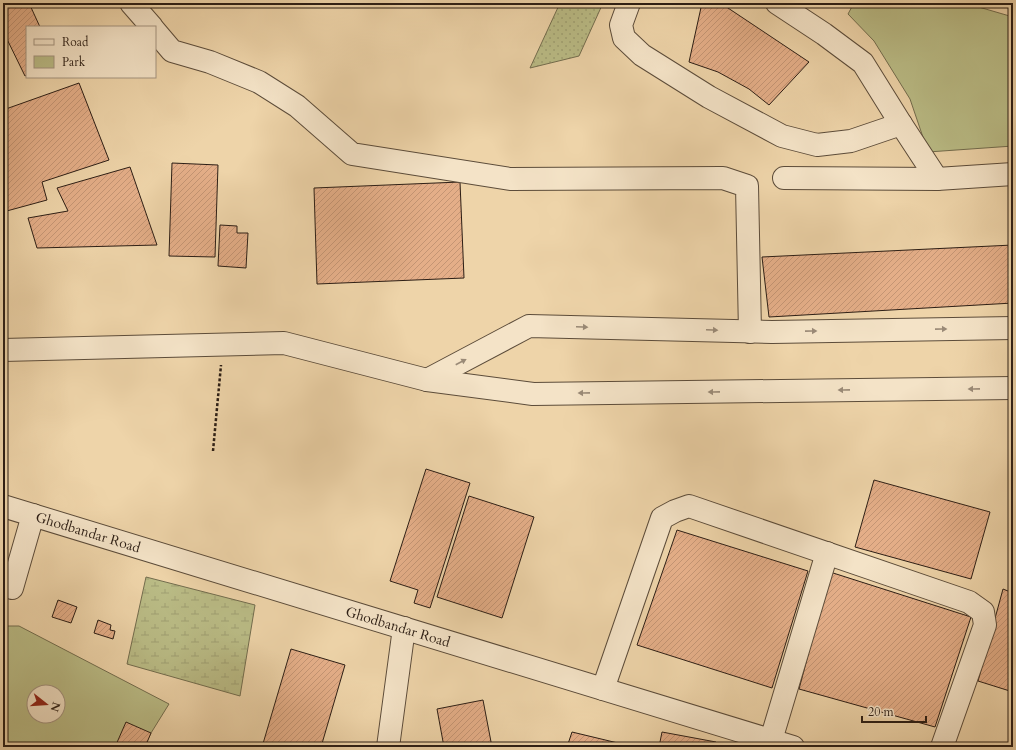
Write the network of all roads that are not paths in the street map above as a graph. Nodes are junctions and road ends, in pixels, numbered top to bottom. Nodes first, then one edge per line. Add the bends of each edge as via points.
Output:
1 (130, 3) edge
2 (629, 3) edge
3 (777, 3) edge
4 (151, 26) edge
5 (156, 32) edge
6 (901, 124) junction
7 (1013, 174) edge
8 (784, 178) dead end
9 (937, 179) junction
10 (1013, 328) edge
11 (750, 332) junction
12 (3, 350) edge
13 (427, 380) junction
14 (1013, 388) edge
15 (3, 506) edge
16 (33, 515) junction
17 (827, 553) junction
18 (12, 588) dead end
19 (404, 628) junction
20 (603, 689) junction
21 (771, 740) junction
22 (388, 747) edge
23 (793, 747) edge
24 (942, 747) edge

1 - 4 street
2 - 6 street via 621,25 624,38 642,55 709,98 782,136 817,145 851,141
3 - 6 street via 863,63
5 - 11 street via 172,51 210,62 259,82 297,106 352,154 510,179 723,178 747,186
6 - 9 street
7 - 9 street
8 - 9 street
11 -> 10 street
13 -> 11 street via 529,326
12 - 13 street via 284,343
14 -> 13 street via 533,394
15 - 16 street, Ghodbandar Road
16 - 18 street
16 - 19 street, Ghodbandar Road
17 - 20 street via 690,506 662,518
17 - 21 street
17 - 24 street via 969,602 983,612 985,625
19 - 20 street, Ghodbandar Road
19 - 22 street
20 - 21 street, Ghodbandar Road
21 - 23 street, Ghodbandar Road

